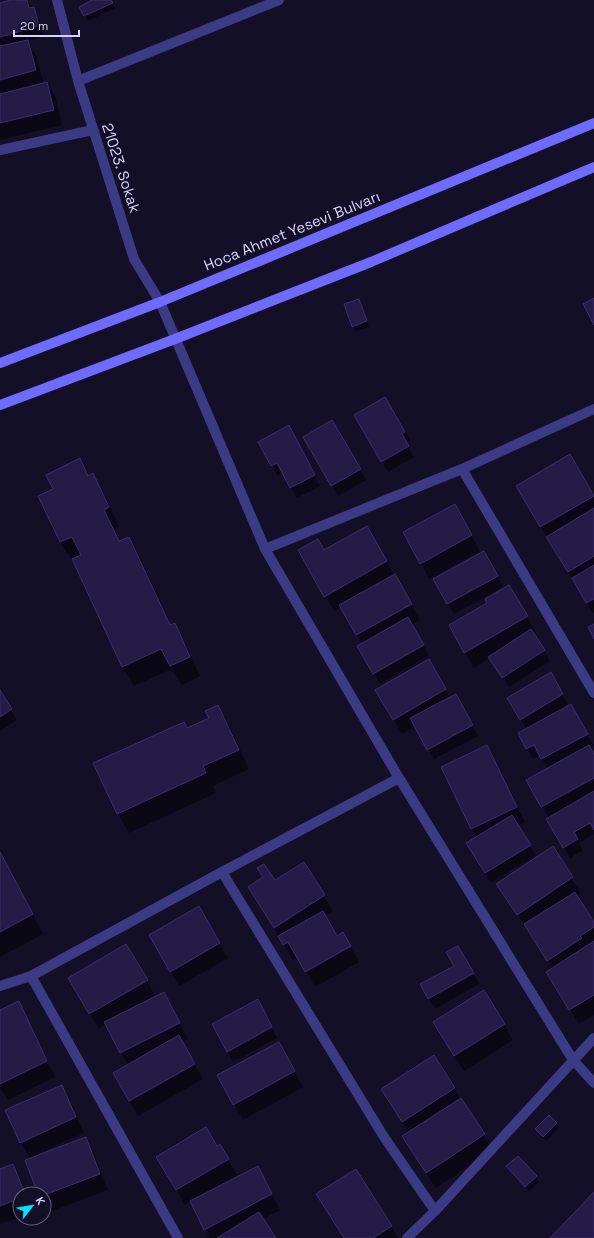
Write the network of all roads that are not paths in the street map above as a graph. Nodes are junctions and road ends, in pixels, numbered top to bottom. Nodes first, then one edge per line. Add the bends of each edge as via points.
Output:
1 (57, 0) edge
2 (279, 0) edge
3 (78, 81) junction
4 (594, 123) edge
5 (93, 130) junction
6 (0, 150) edge
7 (594, 167) edge
8 (160, 302) junction
9 (175, 339) junction
10 (0, 363) edge
11 (0, 405) edge
12 (594, 409) edge
13 (462, 469) junction
14 (265, 549) junction
15 (594, 693) edge
16 (399, 778) junction
17 (222, 872) junction
18 (31, 976) junction
19 (0, 986) edge
20 (594, 1038) edge
21 (573, 1060) junction
22 (594, 1083) edge
23 (435, 1211) junction
24 (178, 1238) edge
25 (407, 1238) edge

1 - 3 street, 21023. Sokak
2 - 3 street
3 - 5 street, 21023. Sokak
4 - 8 main road, Hoca Ahmet Yesevi Bulvarı
5 - 6 street
5 - 8 street, 21023. Sokak via 134,259
7 - 9 main road via 371,262
8 - 9 street, 21023. Sokak
8 - 10 main road, Hoca Ahmet Yesevi Bulvarı
9 - 11 main road
9 - 14 street, 21023. Sokak
12 - 13 street
13 - 14 street
13 - 15 street
14 - 16 street, 21023. Sokak
16 - 17 street
16 - 21 street, 21023. Sokak
17 - 18 street
17 - 23 street via 384,1137
18 - 19 street
18 - 24 street
20 - 21 street
21 - 22 street, 21023. Sokak
21 - 23 street
23 - 25 street

